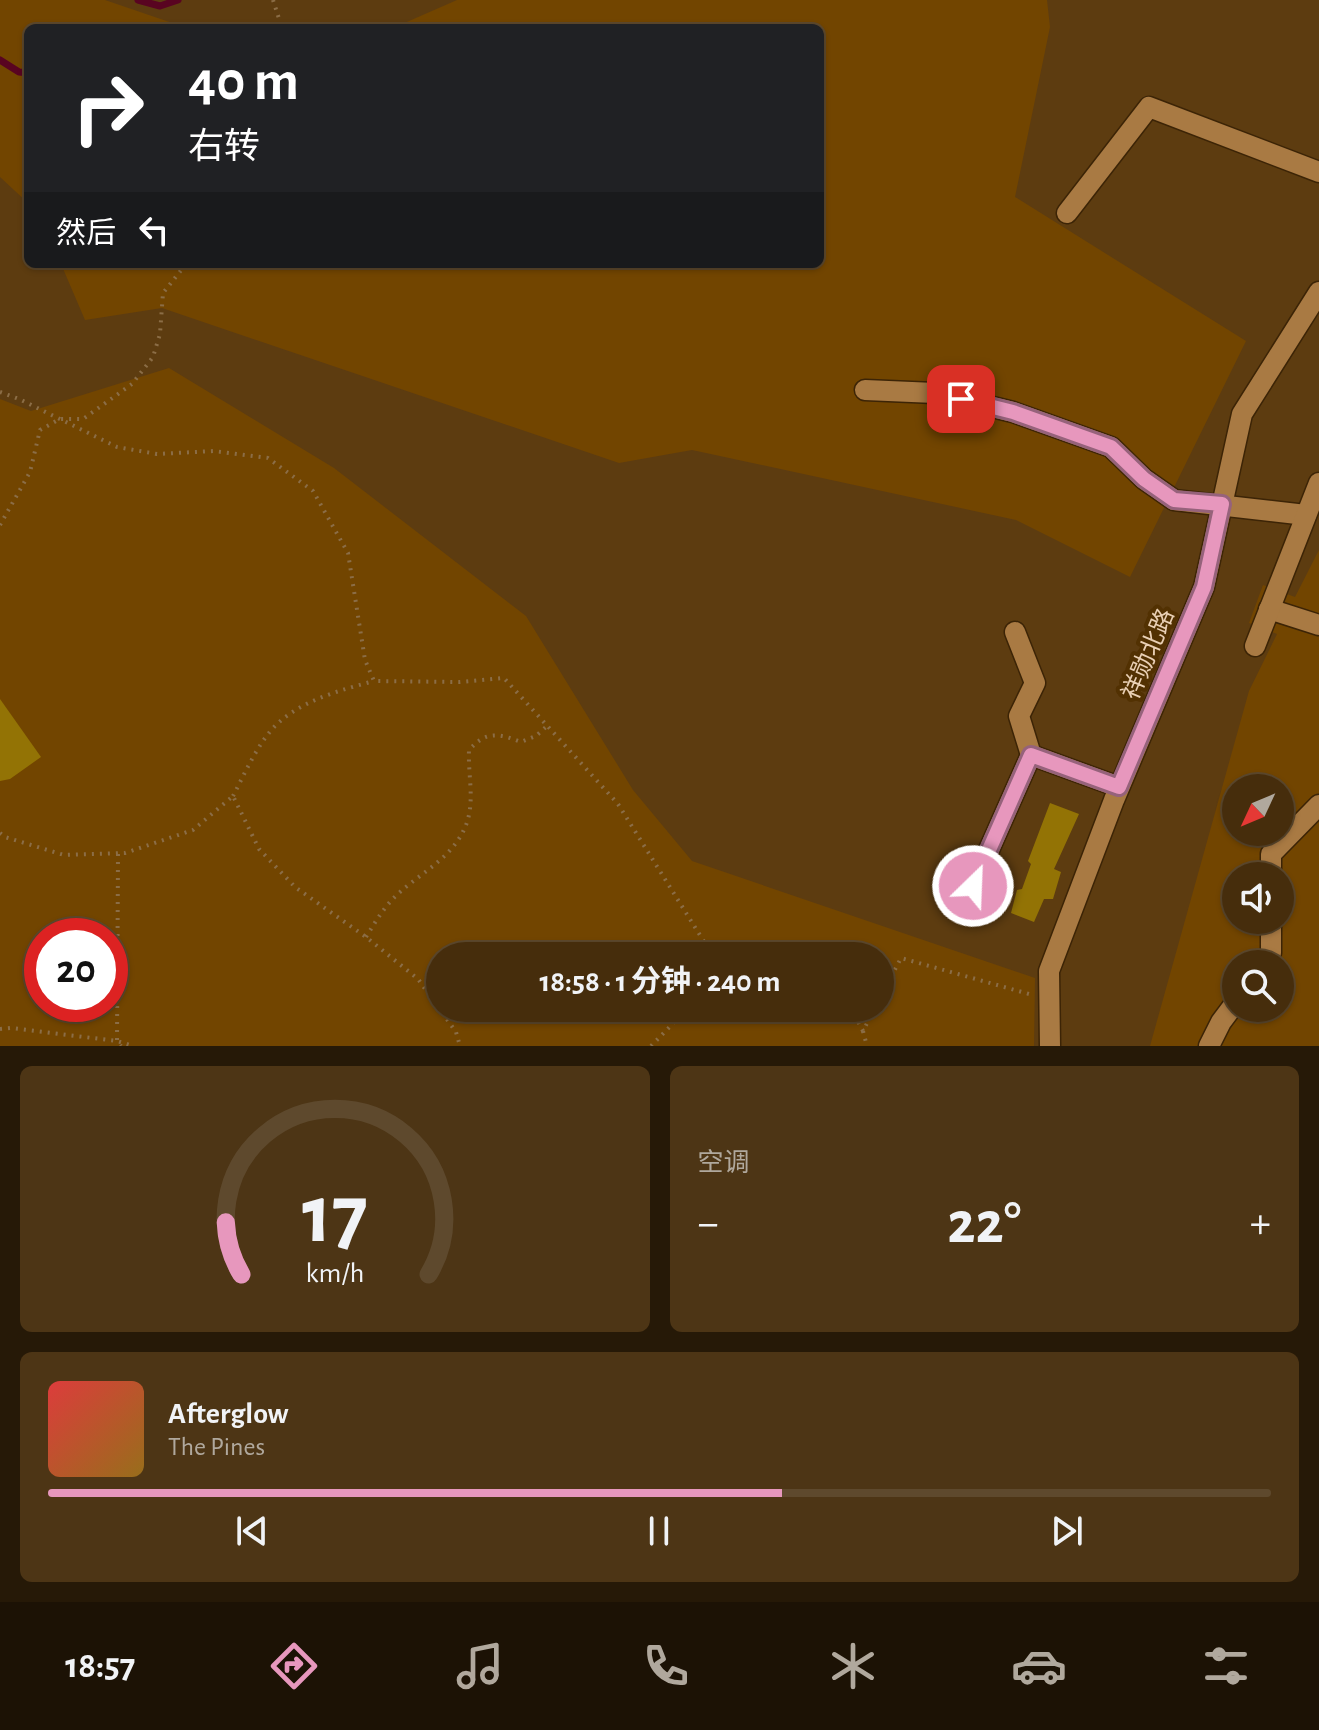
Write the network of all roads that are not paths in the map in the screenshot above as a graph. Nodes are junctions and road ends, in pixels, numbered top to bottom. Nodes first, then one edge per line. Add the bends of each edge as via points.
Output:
1 (1319, 172) edge
2 (1067, 213) dead end
3 (1319, 292) edge
4 (865, 390) dead end
5 (1319, 483) edge
6 (1222, 504) junction
7 (1306, 515) junction
8 (1269, 609) junction
9 (1319, 625) edge
10 (1015, 632) dead end
11 (1255, 646) dead end
12 (1031, 755) junction
13 (1119, 787) junction
14 (1319, 805) edge
15 (1271, 862) edge
16 (973, 886) dead end
17 (1222, 1021) edge
18 (1050, 1046) edge
19 (1209, 1046) edge

1 - 2 street via 1149,107
3 - 6 street, 祥勋北路 via 1242,414
4 - 6 street via 935,393 1013,412 1111,447 1174,500
5 - 7 street
6 - 7 street
6 - 13 street, 祥勋北路 via 1204,587
7 - 8 street
8 - 9 street
8 - 11 street
10 - 12 street via 1035,683 1019,716
12 - 13 street
12 - 16 street
13 - 18 street, 祥勋北路 via 1049,971
14 - 15 street via 1271,854
17 - 19 street

